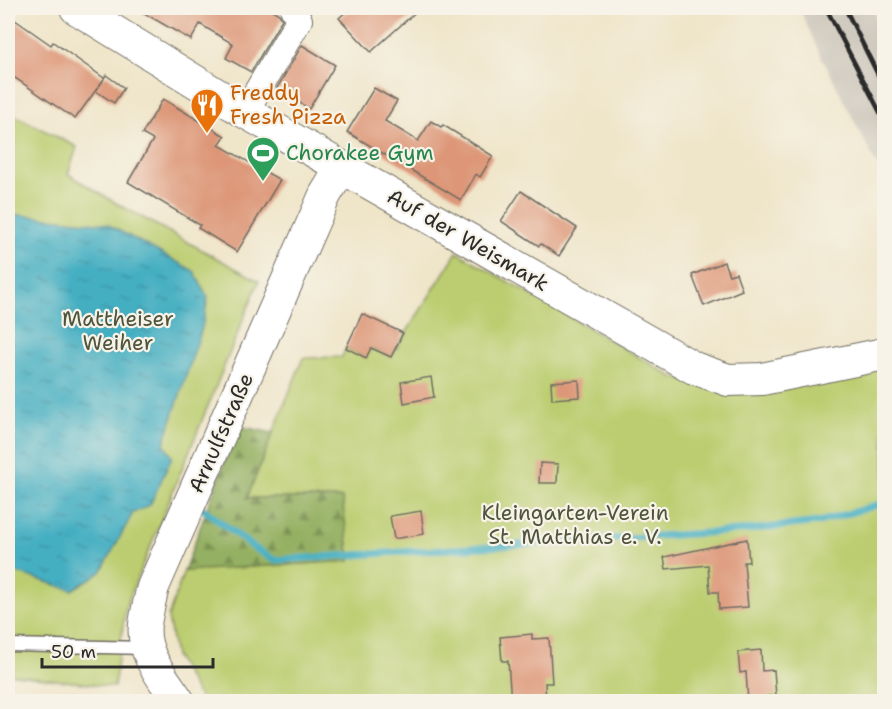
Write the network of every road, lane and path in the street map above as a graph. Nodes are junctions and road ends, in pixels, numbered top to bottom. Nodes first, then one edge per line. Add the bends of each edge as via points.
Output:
1 (76, 8) edge
2 (293, 8) edge
3 (245, 112) junction
4 (342, 166) junction
5 (885, 354) edge
6 (8, 645) edge
7 (147, 648) junction
8 (179, 702) edge

1 - 3 street, Auf der Weismark
2 - 3 street via 299,20
3 - 4 street, Auf der Weismark
4 - 5 street, Auf der Weismark via 694,368 728,380 762,379
4 - 7 street, Arnulfstraße via 325,195 153,587 145,627
6 - 7 lane
7 - 8 street, Arnulfstraße

